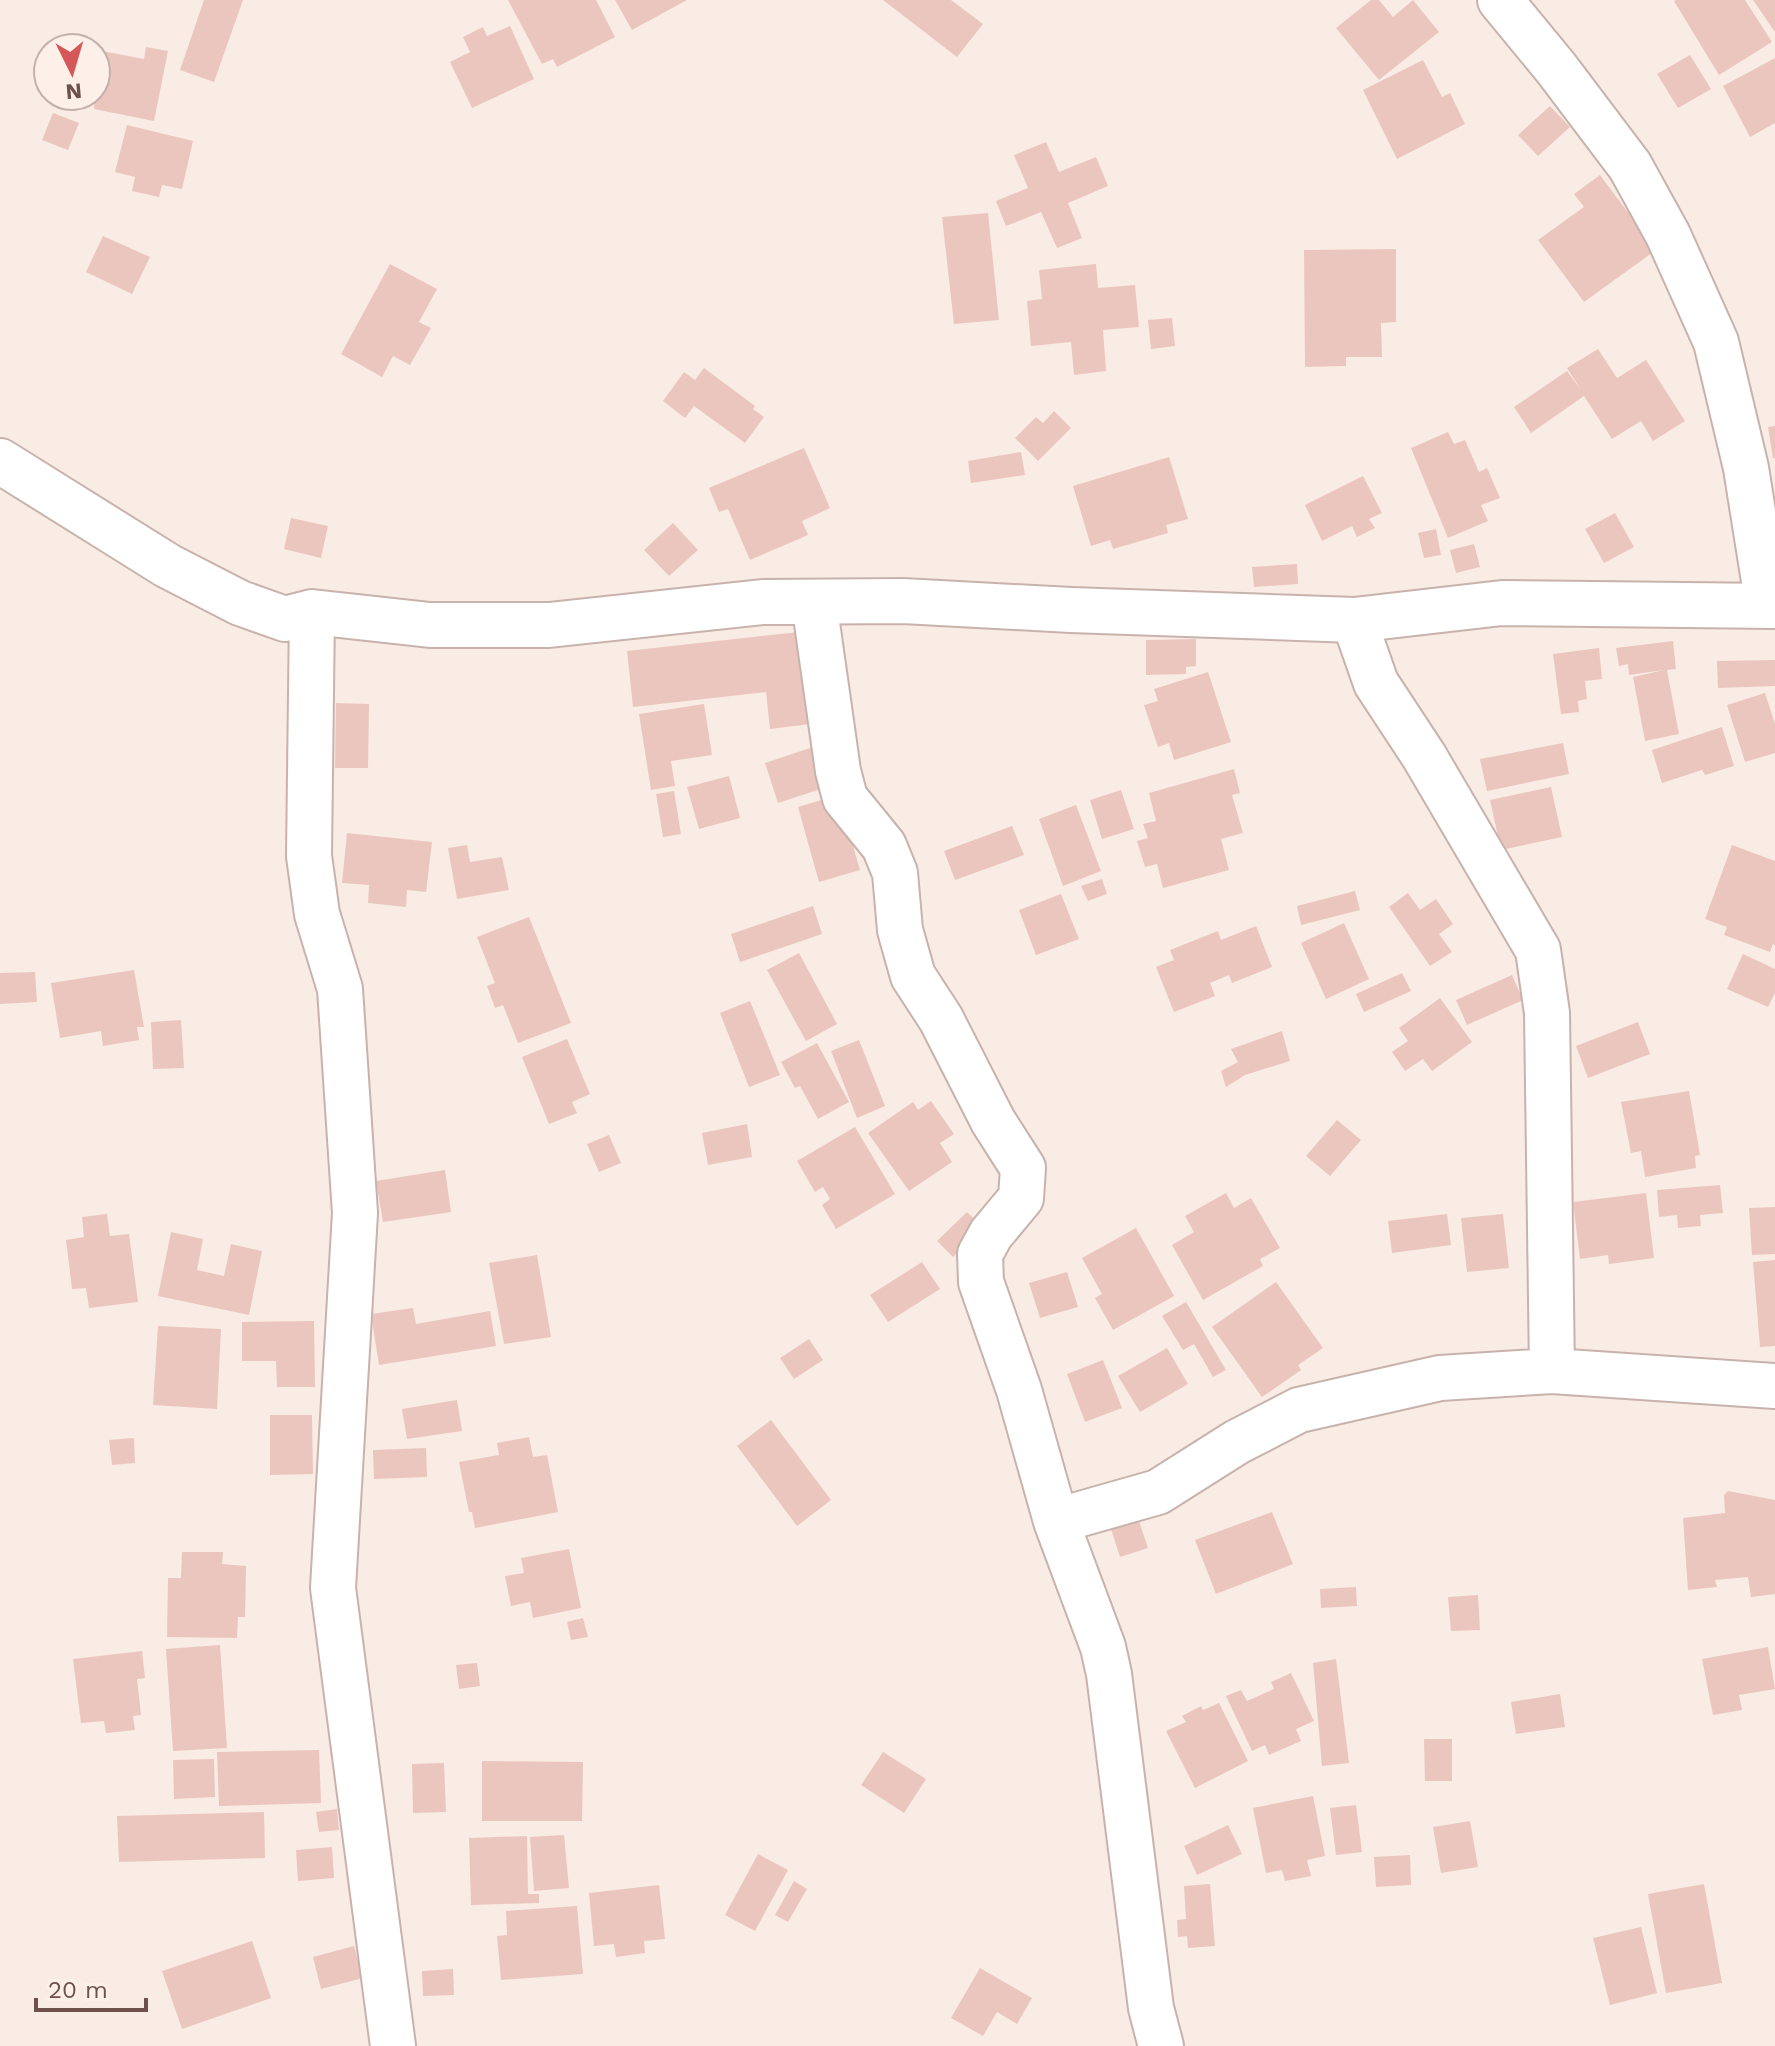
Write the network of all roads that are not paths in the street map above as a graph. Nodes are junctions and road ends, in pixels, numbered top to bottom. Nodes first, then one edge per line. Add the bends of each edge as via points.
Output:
1 (1500, 0) edge
2 (0, 461) edge
3 (814, 602) junction
4 (1772, 606) edge
5 (312, 612) junction
6 (1354, 620) junction
7 (1552, 1371) junction
8 (1775, 1386) edge
9 (1056, 1521) junction
10 (393, 2046) edge
11 (1161, 2046) edge

1 - 4 street via 1630,166 1716,342
2 - 5 street via 168,566 240,603 285,619
3 - 5 street via 762,602 549,625 430,625
3 - 6 street
3 - 9 street via 845,798 884,846 895,873 900,930 913,976 1023,1168 1021,1198 980,1254 981,1282
4 - 6 street via 1502,603
5 - 10 street via 309,856 317,914 340,989 355,1213 333,1588
6 - 7 street via 1376,683 1538,950 1547,1013
7 - 8 street
7 - 9 street via 1440,1378 1299,1410 1158,1492
9 - 11 street via 1109,1674 1151,2008

